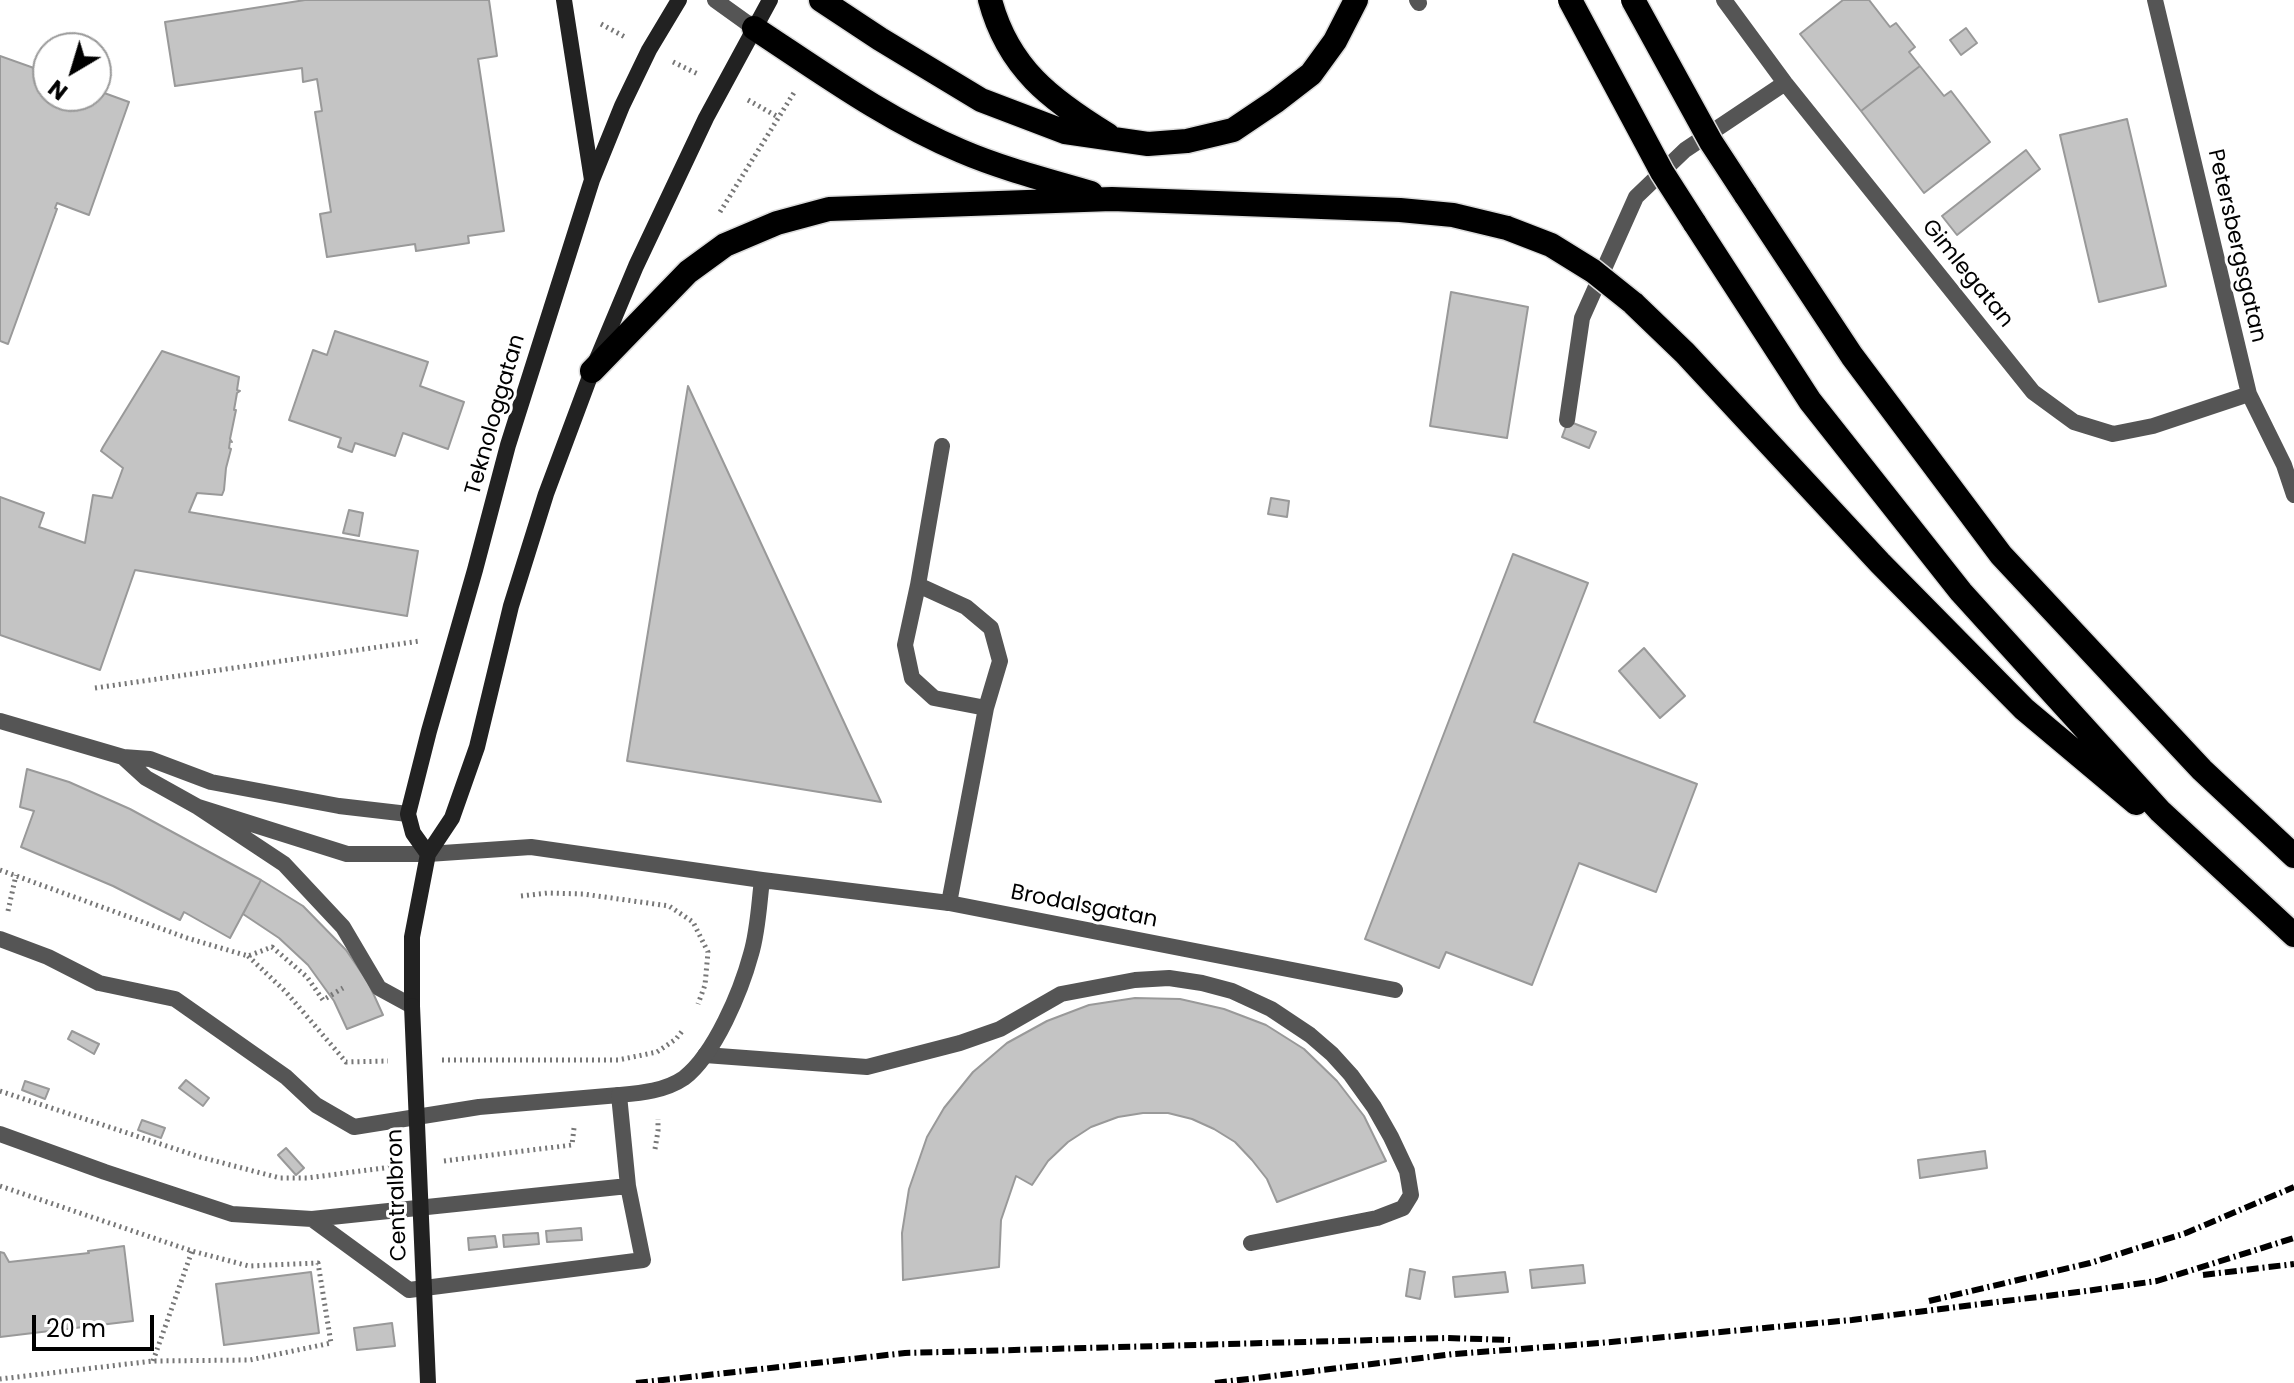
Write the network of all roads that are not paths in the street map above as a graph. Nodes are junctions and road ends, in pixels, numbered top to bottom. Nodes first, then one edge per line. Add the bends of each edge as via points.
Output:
1 (564, 0) edge
2 (679, 0) edge
3 (715, 0) edge
4 (770, 0) edge
5 (821, 0) edge
6 (990, 0) edge
7 (1356, 0) edge
8 (1570, 0) edge
9 (1633, 0) edge
10 (1724, 0) edge
11 (2155, 0) edge
12 (754, 28) junction
13 (1785, 83) junction
14 (1117, 141) junction
15 (592, 180) junction
16 (1112, 199) junction
17 (592, 371) junction
18 (2249, 394) junction
19 (1567, 420) dead end
20 (942, 446) dead end
21 (2294, 495) edge
22 (918, 585) junction
23 (986, 708) junction
24 (0, 721) edge
25 (123, 757) junction
26 (198, 807) junction
27 (408, 814) junction
28 (428, 854) junction
29 (2294, 856) edge
30 (762, 880) junction
31 (949, 903) junction
32 (2294, 936) edge
33 (0, 939) edge
34 (1395, 990) dead end
35 (412, 1006) junction
36 (705, 1055) junction
37 (619, 1095) junction
38 (0, 1134) edge
39 (628, 1186) junction
40 (312, 1219) junction
41 (1251, 1243) dead end
42 (428, 1383) edge

1 - 15 main road
2 - 15 main road, Teknologgatan via 649,50
3 - 12 street
4 - 12 main road
5 - 14 highway via 981,100 1065,132
6 - 14 highway via 1005,43 1037,83
7 - 14 highway via 1311,74 1233,130 1187,141
8 - 32 highway, bridge via 1662,172 1810,401 1961,592 2160,811
9 - 29 highway, bridge via 1711,142 1852,356 2001,555 2202,770
10 - 13 street, Gimlegatan
11 - 18 street, Petersbergsgatan
12 - 16 highway via 905,124 1010,169
12 - 17 main road via 643,251
13 - 18 street, Gimlegatan via 2033,392 2074,422 2113,434
13 - 19 street via 1685,150 1636,197 1582,318
15 - 27 main road, Teknologgatan via 508,445
16 - 17 highway via 829,209 777,223 725,245 688,272
16 - 32 highway, bridge via 1453,215 1551,245 1593,271 1685,353 2024,709
17 - 28 main road via 511,606 477,747 452,818
18 - 21 street, Petersbergsgatan
20 - 22 street
22 - 23 street via 966,607 991,628 1000,661
22 - 23 street via 905,645 912,678 934,698
23 - 31 street
24 - 25 street
25 - 26 street via 146,778
25 - 27 street via 150,759 211,782
26 - 28 street, Brodalsgatan via 347,854
26 - 35 street via 284,864 343,927 379,988
27 - 28 main road via 413,833
28 - 30 street, Brodalsgatan via 531,847
28 - 35 main road via 412,937
30 - 31 street, Brodalsgatan
30 - 36 street via 752,952 733,1006
31 - 34 street, Brodalsgatan
33 - 37 street via 99,983 175,999 286,1077 316,1105 354,1127 479,1107
35 - 42 main road, Centralbron, bridge
36 - 37 street via 683,1078 655,1091
36 - 41 street via 867,1067 1000,1029 1061,994 1098,986 1169,978 1232,991 1310,1035 1351,1075 1391,1137 1407,1171 1411,1195 1403,1208 1377,1218
37 - 39 street
38 - 40 street via 232,1214
39 - 40 street
39 - 40 street via 643,1260 409,1290

